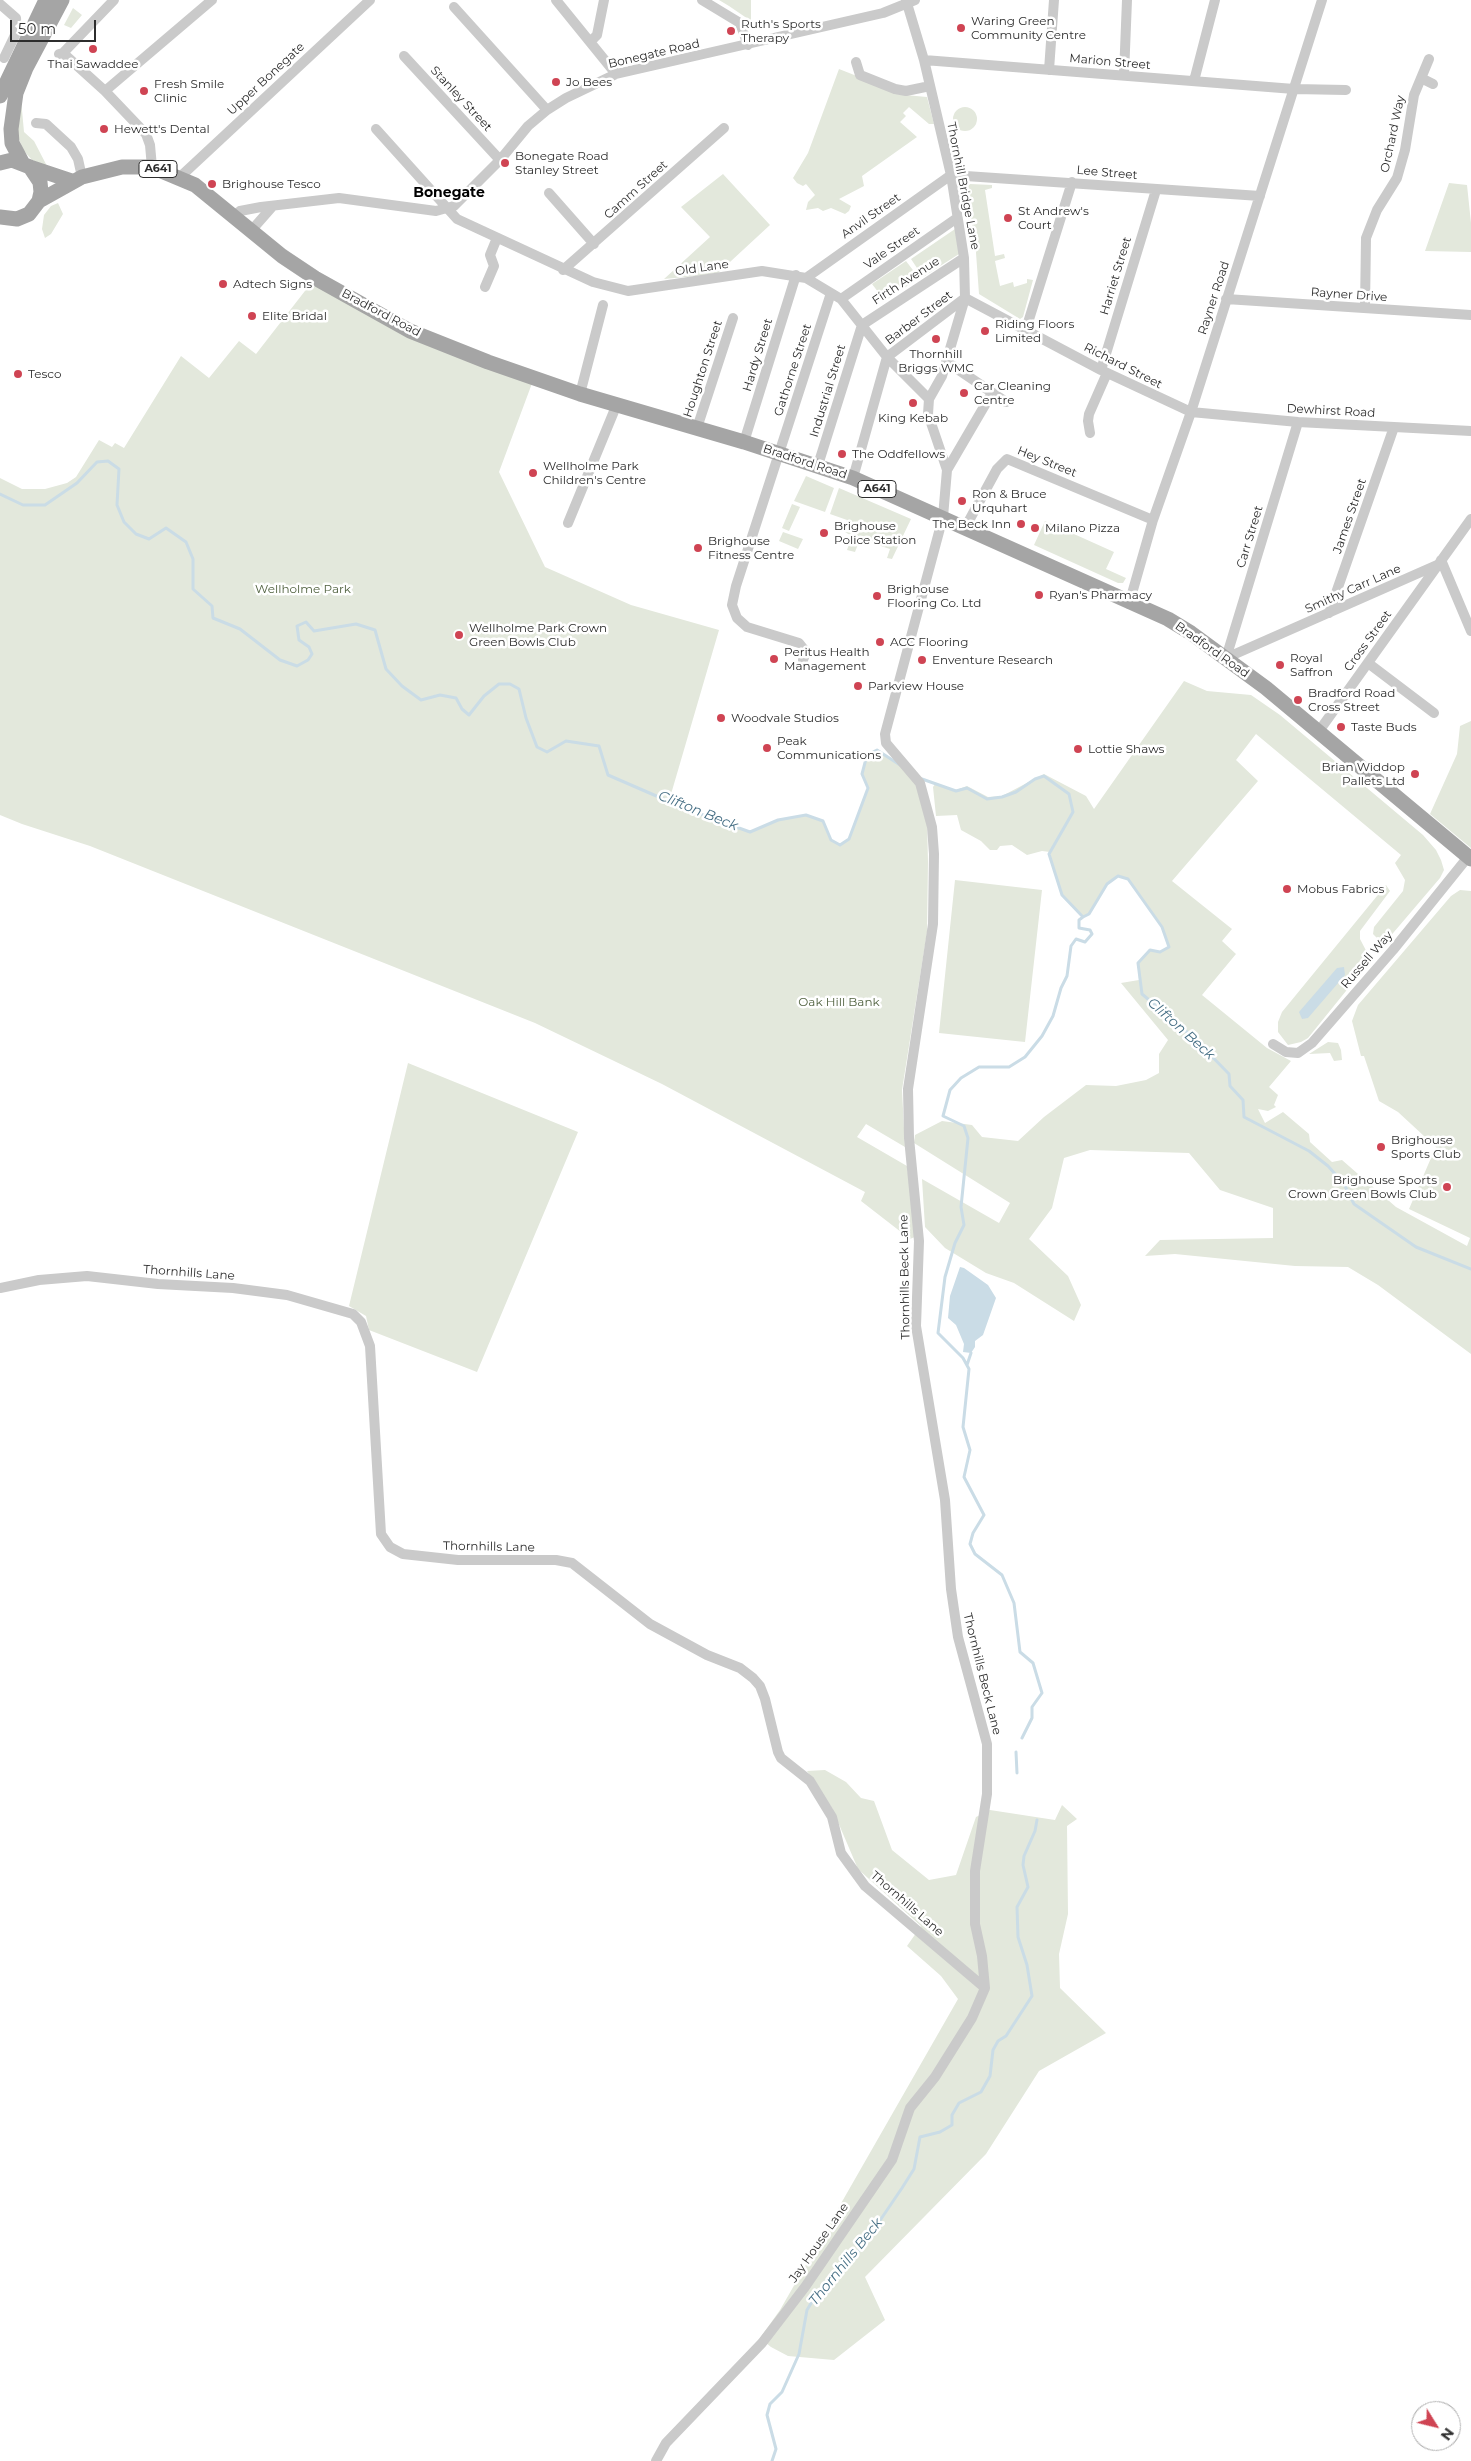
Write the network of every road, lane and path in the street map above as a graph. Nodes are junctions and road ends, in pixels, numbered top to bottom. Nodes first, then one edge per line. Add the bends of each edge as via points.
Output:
1 (46, 0) edge
2 (62, 0) edge
3 (114, 0) edge
4 (212, 0) edge
5 (370, 0) edge
6 (556, 0) edge
7 (604, 0) edge
8 (702, 0) edge
9 (1054, 0) edge
10 (1127, 0) edge
11 (1215, 0) edge
12 (1322, 0) edge
13 (909, 1) edge
14 (0, 4) edge
15 (454, 8) dead end
16 (590, 42) junction
17 (748, 45) junction
18 (404, 56) dead end
19 (4, 58) dead end
20 (1429, 59) dead end
21 (924, 60) junction
22 (856, 62) dead end
23 (1049, 70) junction
24 (616, 74) junction
25 (1124, 76) junction
26 (1421, 78) junction
27 (1194, 81) junction
28 (1433, 84) dead end
29 (930, 86) junction
30 (1294, 89) junction
31 (1346, 90) dead end
32 (105, 91) junction
33 (0, 96) edge
34 (547, 110) junction
35 (36, 123) dead end
36 (724, 128) dead end
37 (376, 129) dead end
38 (500, 160) junction
39 (0, 163) edge
40 (26, 164) junction
41 (152, 167) junction
42 (951, 175) junction
43 (180, 178) junction
44 (77, 179) junction
45 (1072, 182) junction
46 (1156, 190) junction
47 (549, 193) dead end
48 (1260, 196) junction
49 (39, 201) junction
50 (272, 207) junction
51 (446, 208) junction
52 (232, 217) junction
53 (0, 218) edge
54 (957, 218) junction
55 (250, 232) junction
56 (497, 238) junction
57 (594, 244) junction
58 (964, 258) junction
59 (563, 270) junction
60 (801, 277) junction
61 (485, 287) dead end
62 (831, 293) junction
63 (965, 298) junction
64 (840, 300) junction
65 (1226, 300) junction
66 (603, 305) dead end
67 (1365, 308) junction
68 (1471, 315) edge
69 (732, 318) dead end
70 (862, 325) junction
71 (1026, 329) junction
72 (887, 357) junction
73 (947, 362) junction
74 (1104, 372) junction
75 (992, 393) junction
76 (580, 394) junction
77 (929, 399) junction
78 (1006, 402) dead end
79 (617, 404) junction
80 (1190, 412) junction
81 (1298, 422) junction
82 (1394, 427) junction
83 (697, 428) junction
84 (1471, 431) edge
85 (1090, 433) dead end
86 (744, 442) junction
87 (779, 454) junction
88 (818, 465) junction
89 (947, 470) junction
90 (853, 478) junction
91 (943, 518) junction
92 (1471, 519) edge
93 (1152, 520) junction
94 (568, 523) dead end
95 (964, 528) junction
96 (1440, 563) junction
97 (1129, 604) junction
98 (1329, 613) junction
99 (1471, 630) edge
100 (1226, 658) junction
101 (803, 660) dead end
102 (1368, 663) junction
103 (1434, 713) dead end
104 (1319, 731) junction
105 (1470, 858) edge
106 (1273, 1044) dead end
107 (0, 1288) edge
108 (985, 1988) junction
109 (972, 2018) joint
110 (656, 2461) edge

1 - 33 main road
2 - 40 main road via 16,93 10,129 12,143
3 - 32 street via 61,54
4 - 32 street
5 - 43 street, Upper Bonegate
6 - 16 street
7 - 16 street via 597,35
8 - 17 street via 740,23
9 - 23 street
10 - 25 street
11 - 27 street
12 - 30 street, Rayner Road
13 - 17 street, Bonegate Road via 884,13
13 - 21 street, Thornhill Bridge Lane
14 - 19 street via 16,18 17,31
15 - 34 street
16 - 24 street
17 - 24 street, Bonegate Road
18 - 38 street, Stanley Street
20 - 26 street, Orchard Way
21 - 23 street, Marion Street
21 - 29 street, Thornhill Bridge Lane
22 - 29 street via 860,74 895,89 906,91
23 - 25 street, Marion Street
24 - 34 street, Bonegate Road
25 - 27 street, Marion Street
26 - 28 street
26 - 67 street, Orchard Way via 1414,95 1397,178 1377,210 1366,238
27 - 30 street, Marion Street
29 - 42 street, Thornhill Bridge Lane
30 - 31 street, Marion Street
30 - 48 street, Rayner Road
32 - 41 street via 146,134
34 - 38 street, Bonegate Road via 528,126
35 - 44 street via 46,124 71,147 78,159
36 - 57 street, Camm Street
37 - 51 street, Old Lane
38 - 51 street, Bonegate Road via 454,206
39 - 40 main road via 12,160
40 - 44 main road
40 - 49 main road via 40,182
41 - 43 main road, Bradford Road / A641
41 - 44 main road, Bradford Road / A641 via 122,167
42 - 45 street, Lee Street
42 - 54 street, Thornhill Bridge Lane
42 - 60 street, Anvil Street
43 - 52 main road, Bradford Road / A641 via 195,185
44 - 49 main road, Bradford Road / A641
45 - 46 street, Lee Street
45 - 71 street
46 - 48 street, Lee Street
46 - 74 street, Harriet Street
47 - 57 street
48 - 65 street, Rayner Road
49 - 53 main road, Bradford Road via 23,217
50 - 51 street via 339,198 430,211
50 - 52 street via 240,212
50 - 55 street
51 - 56 street, Old Lane via 457,219
52 - 55 main road, Bradford Road / A641
54 - 58 street, Thornhill Bridge Lane
54 - 64 street, Vale Street
55 - 76 main road, Bradford Road / A641 via 315,278 410,331
56 - 59 street, Old Lane
56 - 61 street via 490,255 494,266
57 - 59 street, Camm Street
58 - 63 street, Thornhill Bridge Lane
58 - 70 street, Firth Avenue
59 - 60 street, Old Lane via 628,291 762,270
60 - 62 street, Old Lane
60 - 86 street, Hardy Street
62 - 64 street, Old Lane
62 - 87 street, Gathorne Street
63 - 71 street, Richard Street
63 - 72 street, Barber Street
63 - 73 street, Thornhill Bridge Lane
64 - 70 street, Old Lane
65 - 67 street, Rayner Drive
65 - 80 street, Rayner Road
66 - 76 street
67 - 68 street, Rayner Drive
69 - 83 street, Houghton Street
70 - 72 street, Old Lane
70 - 88 street, Industrial Street
71 - 74 street, Richard Street
72 - 77 street, Old Lane
72 - 90 street
73 - 75 street
73 - 77 street, Thornhill Bridge Lane
74 - 80 street, Richard Street
74 - 85 street, Harriet Street via 1089,414
75 - 78 street
75 - 89 street
76 - 79 main road, Bradford Road / A641
77 - 89 street via 928,414
79 - 83 main road, Bradford Road / A641
79 - 94 street
80 - 81 street, Dewhirst Road
80 - 93 street, Rayner Road
81 - 82 street, Dewhirst Road
81 - 100 street, Carr Street
82 - 84 street, Dewhirst Road
82 - 98 street, James Street
83 - 86 main road, Bradford Road / A641
86 - 87 main road, Bradford Road / A641
87 - 88 main road, Bradford Road / A641
87 - 101 street, Gathorne Street via 732,605 736,618 746,627 799,643 806,652
88 - 90 main road, Bradford Road / A641
89 - 91 street
90 - 91 main road, Bradford Road / A641
91 - 95 main road, Bradford Road / A641
91 - 108 street, Thornhills Beck Lane via 885,734 886,743 920,783 934,845 933,924 908,1089 909,1138 919,1242 916,1326 945,1500 958,1637 987,1744 987,1794 975,1871 975,1924
92 - 96 street
93 - 95 street, Hey Street via 1007,459 997,469
93 - 97 street, Rayner Road
95 - 97 main road, Bradford Road / A641
96 - 98 street, Smithy Carr Lane
96 - 99 street
96 - 102 street, Cross Street
97 - 100 main road, Bradford Road / A641 via 1168,619
98 - 100 street, Smithy Carr Lane
100 - 104 main road, Bradford Road / A641
102 - 103 street
102 - 104 street, Cross Street
104 - 105 main road, Bradford Road / A641
105 - 106 street, Russell Way via 1312,1043 1298,1053 1286,1052
107 - 108 street, Thornhills Lane via 39,1280 87,1276 288,1295 353,1314 362,1322 370,1346 381,1534 390,1547 403,1554 458,1560 556,1560 572,1563 650,1624 707,1655 740,1668 760,1686 781,1758 810,1781 832,1817 841,1853 860,1880
108 - 109 street, Thornhills Beck Lane
109 - 110 street, Jay House Lane via 935,2077 910,2108 892,2160 804,2287 762,2342 666,2443

